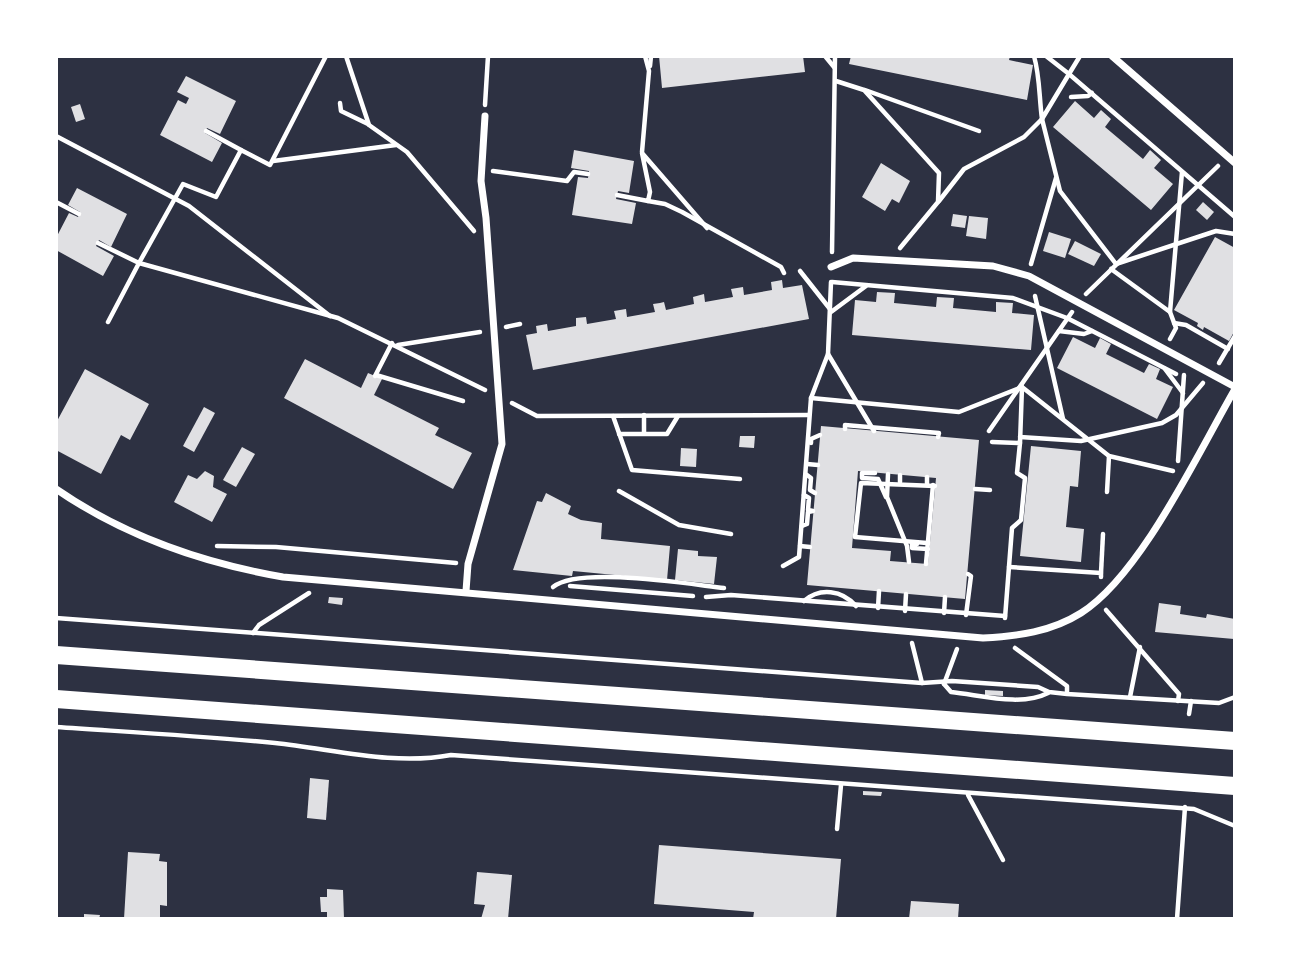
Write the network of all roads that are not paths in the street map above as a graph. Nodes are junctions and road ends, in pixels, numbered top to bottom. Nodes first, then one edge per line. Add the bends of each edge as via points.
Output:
1 (1112, 56) edge
2 (485, 116) road end
3 (1232, 161) edge
4 (831, 267) road end
5 (1235, 388) edge
6 (56, 489) edge
7 (466, 591) junction
8 (56, 656) edge
9 (56, 699) edge
10 (1235, 741) edge
11 (1235, 786) edge

1 - 3 street
2 - 7 street via 482,169 502,444 468,564
4 - 5 street via 853,258 993,266 1029,275
5 - 7 street via 1140,552 1102,598 1059,625 1010,637 983,638
6 - 7 street via 152,541 249,571
8 - 10 main road
9 - 11 main road

